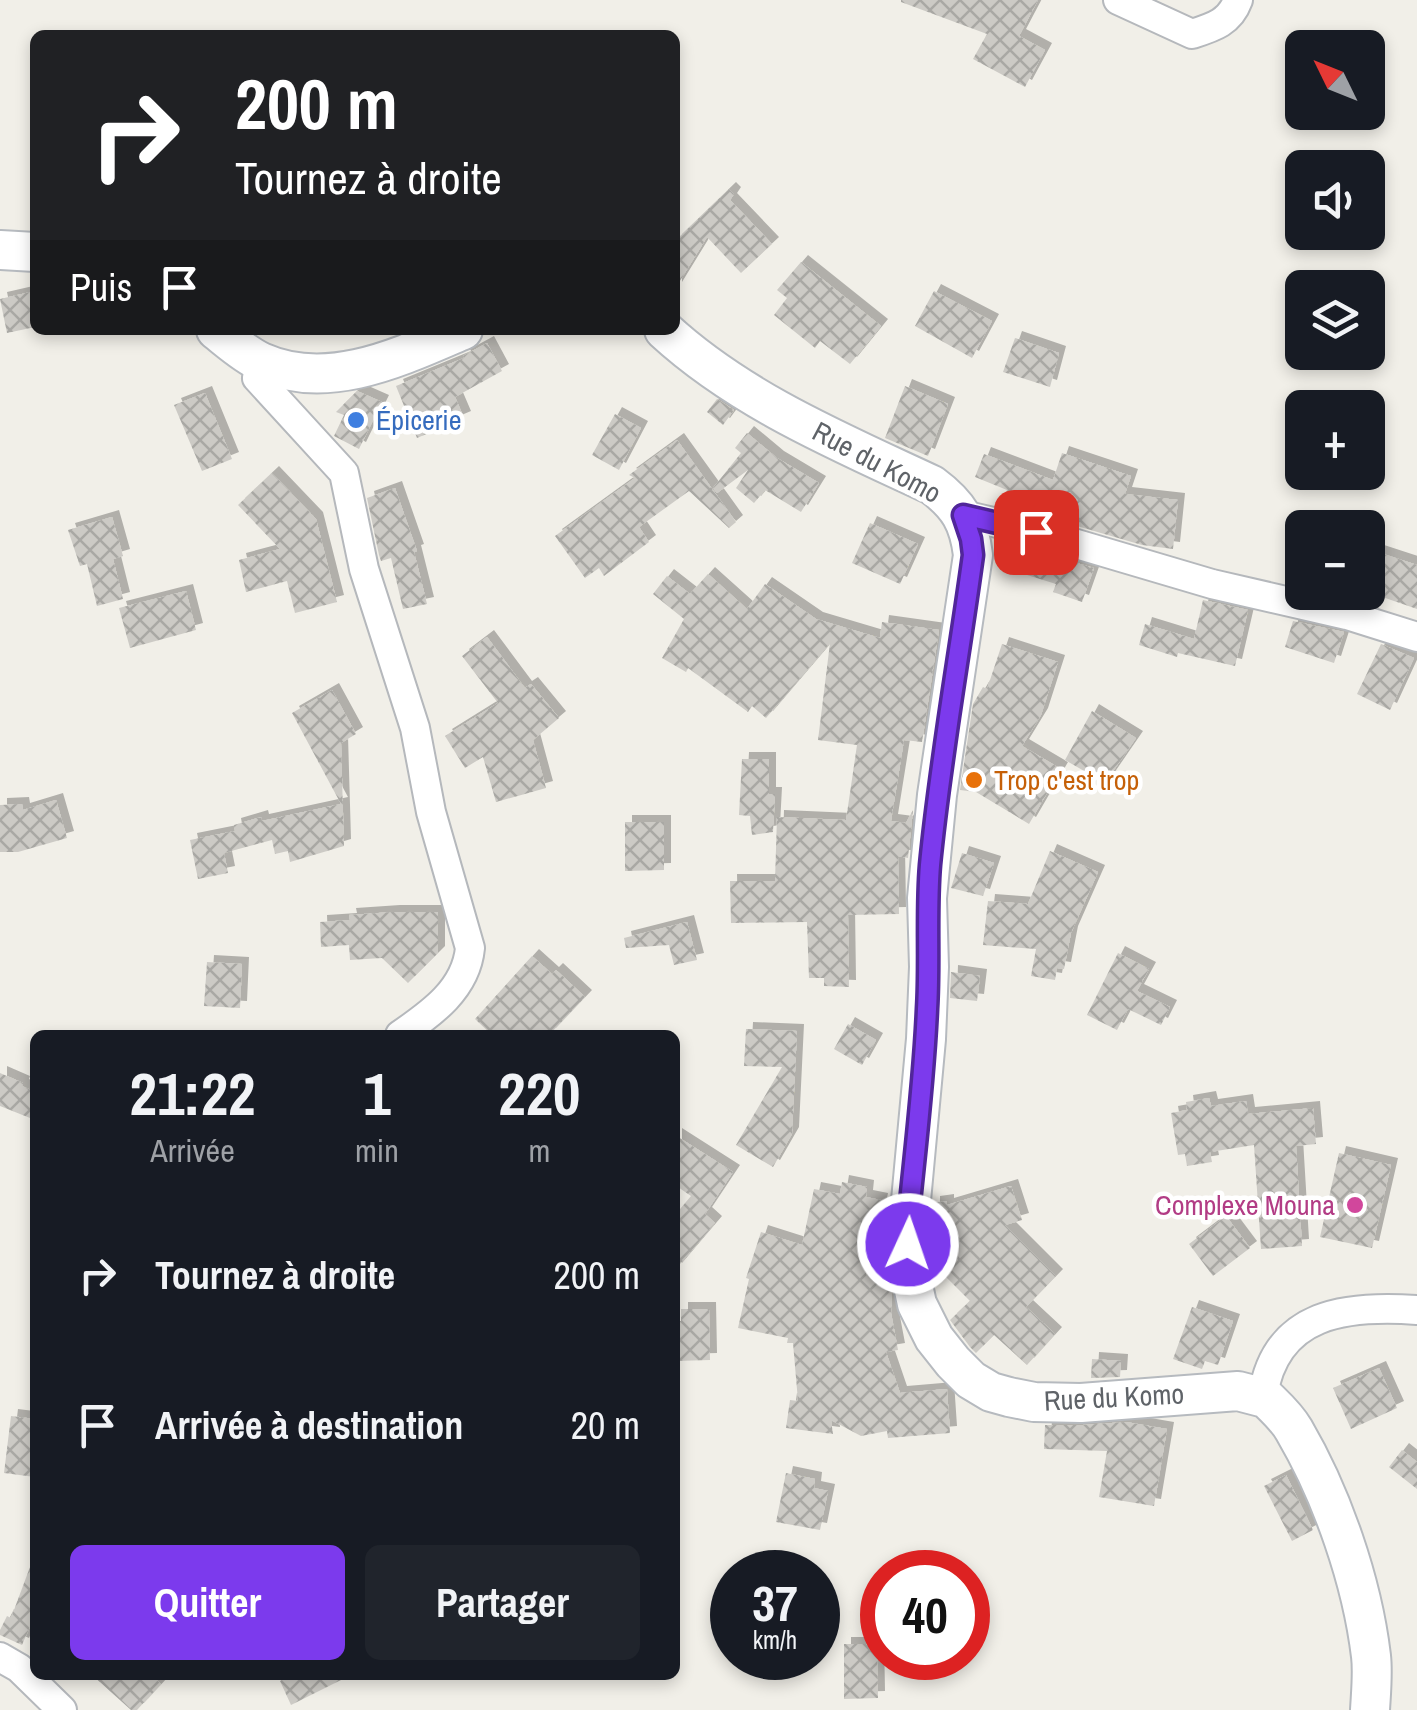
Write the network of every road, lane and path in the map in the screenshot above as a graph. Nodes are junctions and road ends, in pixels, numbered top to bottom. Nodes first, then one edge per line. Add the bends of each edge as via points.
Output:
1 (1118, 0) edge
2 (1238, 0) edge
3 (0, 250) edge
4 (30, 252) edge
5 (223, 335) edge
6 (450, 335) edge
7 (670, 335) edge
8 (261, 362) junction
9 (963, 515) junction
10 (1417, 637) edge
11 (407, 1030) edge
12 (1417, 1310) edge
13 (1263, 1395) junction
14 (0, 1657) edge
15 (30, 1679) edge
16 (31, 1680) edge
17 (62, 1710) edge
18 (1370, 1710) edge

1 - 2 street via 1192,34 1233,14
3 - 4 street
5 - 8 street
6 - 8 street via 393,358 317,376
7 - 9 street, Rue du Komo via 744,391 932,485
8 - 11 street via 258,378 344,473 364,568 415,728 470,948 449,996
9 - 10 street
9 - 13 street, Rue du Komo via 973,555 937,794 927,898 926,1039 908,1222 917,1304 953,1362 991,1392 1009,1397 1082,1403 1206,1392
12 - 13 street via 1355,1310 1306,1325 1280,1350
13 - 18 street via 1292,1427 1359,1590 1371,1658
14 - 15 street
16 - 17 street

